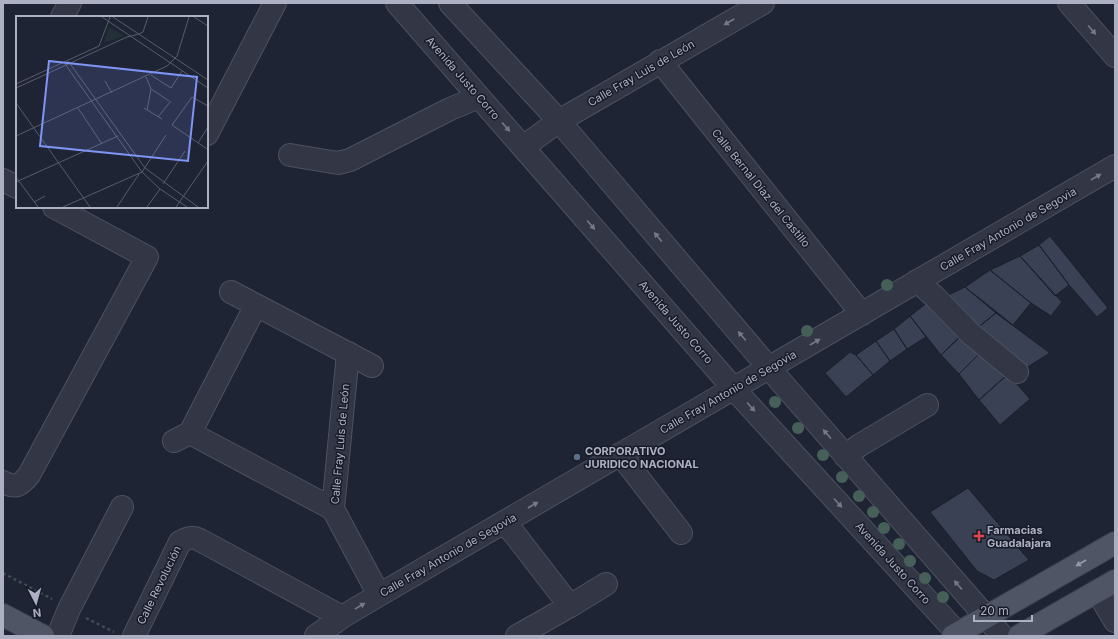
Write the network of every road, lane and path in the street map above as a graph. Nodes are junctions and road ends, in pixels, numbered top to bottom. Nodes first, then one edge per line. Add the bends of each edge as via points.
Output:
1 (70, 3) edge
2 (275, 3) edge
3 (397, 3) edge
4 (450, 3) edge
5 (763, 3) edge
6 (1068, 3) edge
7 (63, 16) edge
8 (1115, 56) edge
9 (660, 62) junction
10 (480, 97) junction
11 (559, 121) junction
12 (208, 132) edge
13 (523, 147) junction
14 (290, 155) dead end
15 (1115, 166) edge
16 (3, 180) edge
17 (16, 186) edge
18 (56, 208) edge
19 (918, 281) junction
20 (231, 292) dead end
21 (256, 305) junction
22 (862, 314) junction
23 (348, 353) junction
24 (372, 366) dead end
25 (769, 368) junction
26 (1016, 372) dead end
27 (734, 389) junction
28 (927, 405) dead end
29 (620, 454) junction
30 (845, 456) junction
31 (11, 483) edge
32 (122, 507) dead end
33 (333, 509) junction
34 (504, 522) junction
35 (681, 533) dead end
36 (1115, 543) edge
37 (606, 584) dead end
38 (1106, 586) edge
39 (379, 595) junction
40 (570, 606) junction
41 (3, 614) edge
42 (342, 617) junction
43 (987, 618) junction
44 (1115, 621) edge
45 (957, 635) edge
46 (43, 636) edge
47 (58, 636) edge
48 (134, 636) edge
49 (316, 636) edge
50 (517, 636) edge
51 (1002, 636) edge
52 (1019, 636) edge

1 - 7 street
2 - 12 street
3 - 10 street, Avenida Justo Corro
4 - 11 street
5 -> 9 street, Calle Fray Luis de León
6 -> 8 street
9 - 11 street, Calle Fray Luis de León
9 - 22 street, Calle Bernal Díaz del Castillo
10 -> 13 street, Avenida Justo Corro
10 - 14 street via 450,109 350,160 338,163
11 - 13 street, Calle Fray Luis de León
25 -> 11 street
13 -> 27 street, Avenida Justo Corro
19 -> 15 street, Calle Fray Antonio de Segovia
16 - 17 street
18 - 31 street via 147,257 29,475
19 - 22 street, Calle Fray Antonio de Segovia
19 - 26 street via 971,334
20 - 21 street
21 - 23 street
21 - 33 street via 182,437
25 -> 22 street, Calle Fray Antonio de Segovia
23 - 24 street
23 - 33 street, Calle Fray Luis de León
25 - 27 street, Calle Fray Antonio de Segovia
30 -> 25 street
27 - 29 street, Calle Fray Antonio de Segovia
27 -> 45 street, Avenida Justo Corro
28 - 30 street
34 -> 29 street, Calle Fray Antonio de Segovia
29 - 35 street
43 -> 30 street
32 - 47 street
33 - 39 street, Calle Fray Luis de León
34 - 39 street, Calle Fray Antonio de Segovia
34 - 40 street
36 -> 43 main road
37 - 40 street
38 - 44 street
38 - 52 main road
42 -> 39 street, Calle Fray Antonio de Segovia
40 - 50 street
41 - 46 main road
42 - 48 street, Calle Revolución via 200,540 189,538 180,542
42 - 49 street, Calle Fray Antonio de Segovia
43 - 45 main road
43 - 51 street

